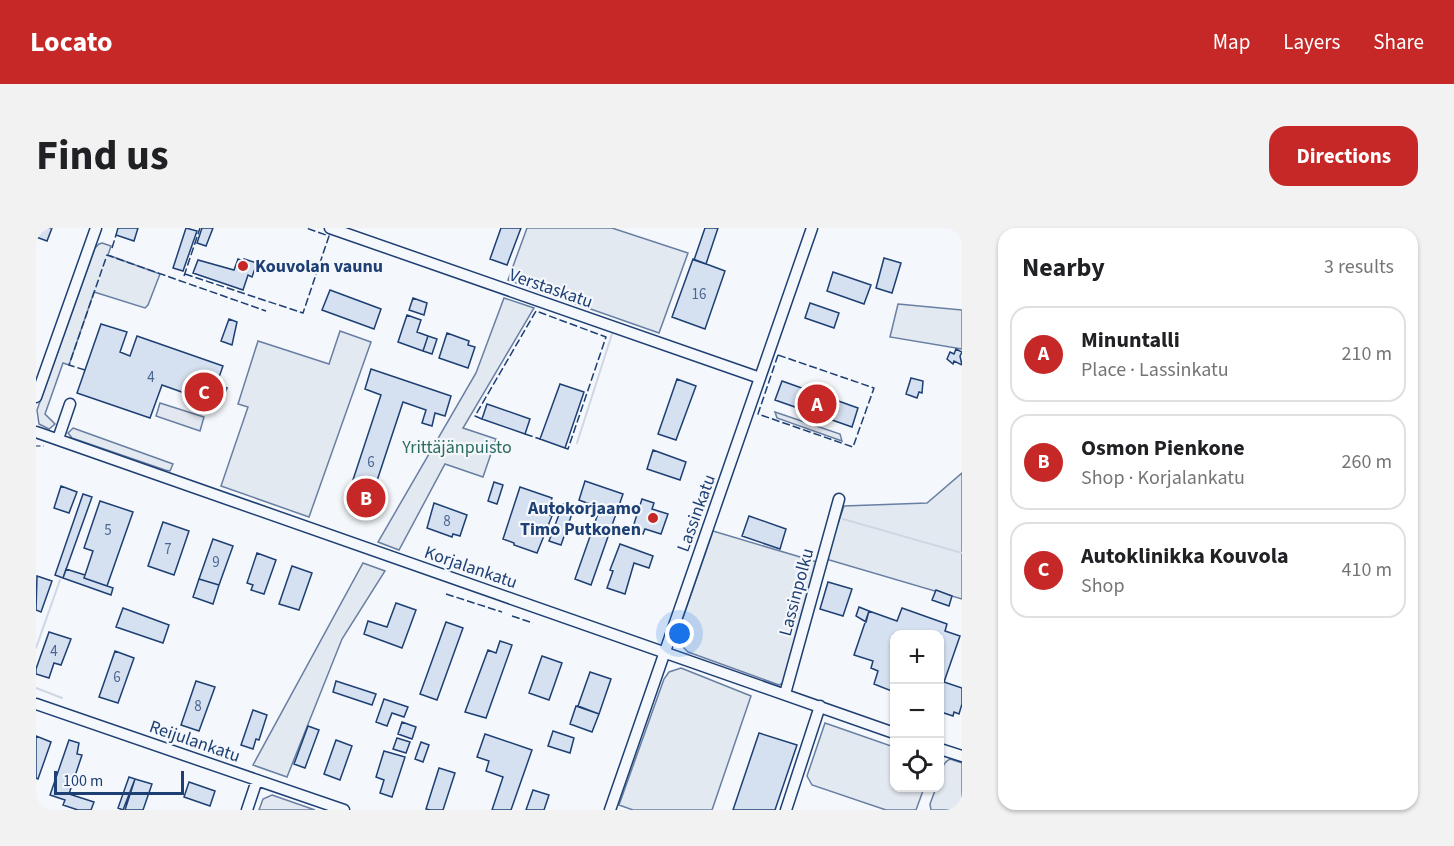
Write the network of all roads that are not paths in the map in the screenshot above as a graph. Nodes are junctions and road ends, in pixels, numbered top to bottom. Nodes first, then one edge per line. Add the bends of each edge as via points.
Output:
1 (96, 228) edge
2 (330, 228) edge
3 (812, 228) edge
4 (760, 378) junction
5 (37, 394) edge
6 (70, 404) dead end
7 (36, 432) edge
8 (58, 440) junction
9 (839, 499) dead end
10 (665, 652) junction
11 (785, 694) junction
12 (36, 704) edge
13 (820, 706) junction
14 (890, 732) edge
15 (944, 751) edge
16 (962, 756) edge
17 (257, 780) junction
18 (247, 810) edge
19 (344, 810) edge
20 (610, 810) edge
21 (786, 810) edge

1 - 5 street
2 - 4 street, Verstaskatu
3 - 4 street, Lassinkatu
4 - 10 street, Lassinkatu
6 - 8 street
7 - 8 street, Korjalankatu
8 - 10 street, Korjalankatu
9 - 11 street, Lassinpolku
10 - 11 street, Korjalankatu
10 - 20 street, Lassinkatu
11 - 13 street, Korjalankatu
12 - 17 street, Reijulankatu
13 - 14 street, Korjalankatu
13 - 21 street
15 - 16 street
17 - 18 street
17 - 19 street, Reijulankatu

